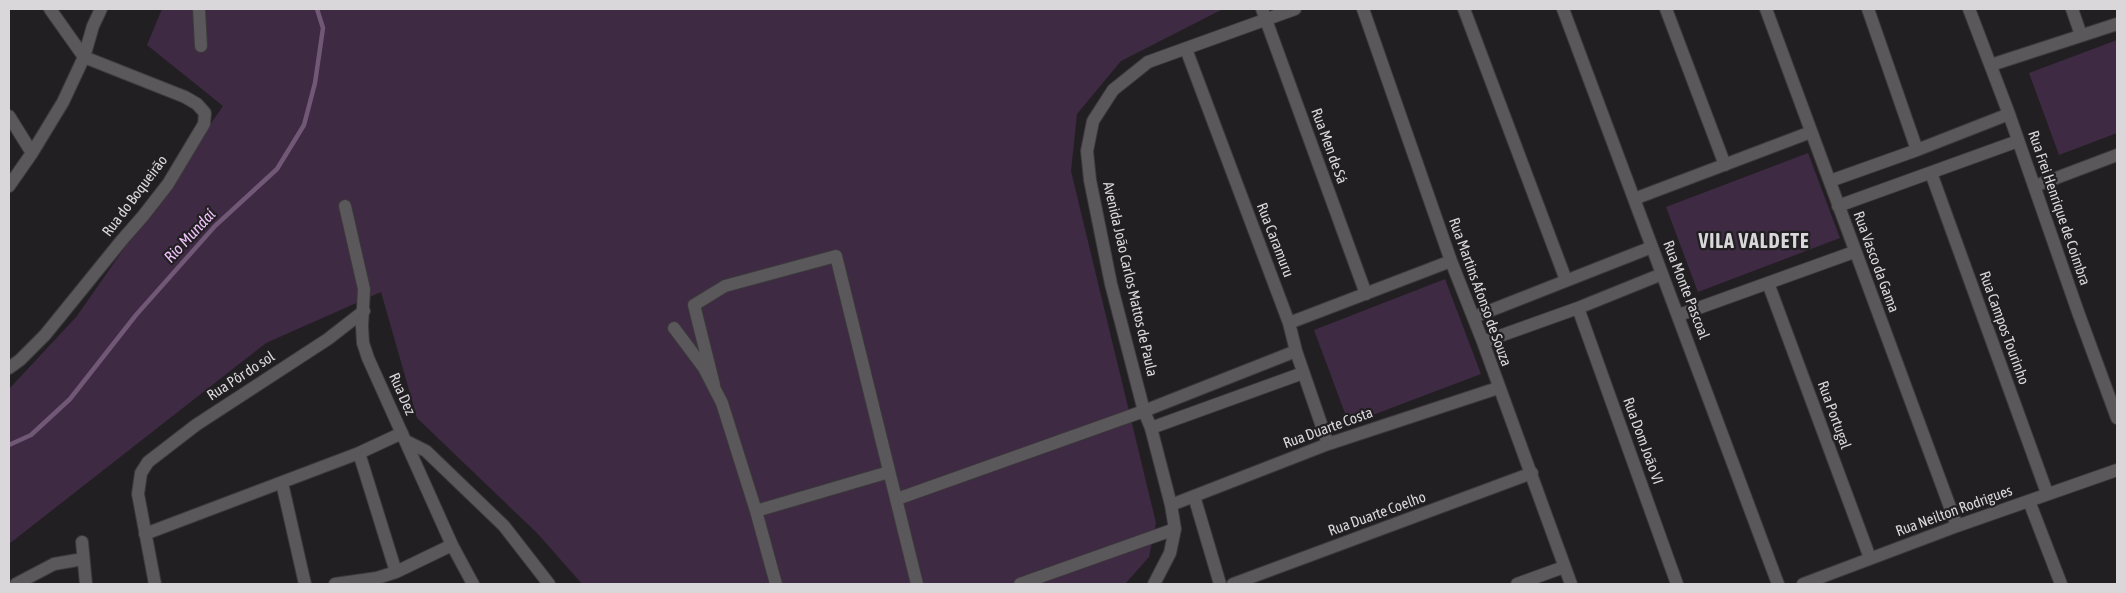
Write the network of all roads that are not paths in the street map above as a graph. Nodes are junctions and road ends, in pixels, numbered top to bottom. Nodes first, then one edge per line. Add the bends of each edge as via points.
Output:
1 (50, 9) edge
2 (101, 9) edge
3 (199, 9) edge
4 (1295, 9) edge
5 (1363, 9) edge
6 (1464, 9) edge
7 (1563, 9) edge
8 (1666, 9) edge
9 (1766, 9) edge
10 (1868, 9) edge
11 (1970, 9) edge
12 (2072, 9) edge
13 (1264, 14) edge
14 (2117, 24) edge
15 (2081, 35) junction
16 (201, 46) dead end
17 (1186, 49) junction
18 (84, 57) junction
19 (1991, 65) junction
20 (2009, 114) junction
21 (9, 116) edge
22 (1811, 132) junction
23 (2018, 141) junction
24 (1917, 150) junction
25 (32, 153) junction
26 (2117, 155) edge
27 (1725, 165) junction
28 (1931, 173) junction
29 (1830, 181) junction
30 (9, 185) edge
31 (2035, 186) junction
32 (1634, 199) junction
33 (345, 206) dead end
34 (1838, 206) junction
35 (1652, 248) junction
36 (1854, 252) junction
37 (1451, 261) junction
38 (1662, 274) junction
39 (1566, 280) junction
40 (1768, 283) junction
41 (1366, 294) junction
42 (1578, 308) junction
43 (364, 311) junction
44 (1679, 315) junction
45 (1474, 317) junction
46 (1289, 323) junction
47 (674, 328) dead end
48 (1483, 342) junction
49 (1296, 351) junction
50 (9, 368) edge
51 (1303, 373) junction
52 (714, 385) junction
53 (1498, 388) junction
54 (1144, 410) junction
55 (2117, 418) edge
56 (1151, 428) junction
57 (404, 437) junction
58 (1328, 444) junction
59 (359, 453) junction
60 (2117, 470) edge
61 (889, 472) junction
62 (1532, 473) junction
63 (282, 483) junction
64 (2047, 493) junction
65 (1194, 496) junction
66 (897, 499) junction
67 (2029, 501) junction
68 (1171, 505) junction
69 (756, 511) junction
70 (1957, 526) junction
71 (1175, 528) junction
72 (145, 534) junction
73 (82, 542) dead end
74 (452, 545) junction
75 (1870, 558) junction
76 (84, 559) junction
77 (1564, 568) junction
78 (396, 572) junction
79 (1833, 579) edge
80 (378, 581) edge
81 (16, 584) edge
82 (86, 584) edge
83 (155, 584) edge
84 (305, 584) edge
85 (335, 584) edge
86 (473, 584) edge
87 (549, 584) edge
88 (776, 584) edge
89 (917, 584) edge
90 (1020, 584) edge
91 (1154, 584) edge
92 (1220, 584) edge
93 (1233, 584) edge
94 (1516, 584) edge
95 (1571, 584) edge
96 (1677, 584) edge
97 (1778, 584) edge
98 (1803, 584) edge
99 (2061, 584) edge

1 - 18 street
2 - 18 street
3 - 16 street
4 - 13 street, Avenida João Carlos Mattos de Paula
5 - 37 street, Rua Martins Afonso de Souza
6 - 39 street
7 - 32 street, Rua Monte Pascoal
8 - 27 street
9 - 22 street, Rua Vasco da Gama
10 - 24 street
11 - 19 street, Rua Frei Henrique de Coimbra
12 - 15 street
13 - 17 street, Avenida João Carlos Mattos de Paula
13 - 41 street, Rua Men de Sá
14 - 15 street
15 - 19 street
17 - 46 street, Rua Caramuru
17 - 54 street, Avenida João Carlos Mattos de Paula via 1148,62 1113,90 1093,121 1087,151 1111,284
18 - 25 street via 63,102
18 - 50 street, Rua do Boqueirão via 197,104 205,113 204,124 168,184 144,216 45,335
19 - 20 street, Rua Frei Henrique de Coimbra
20 - 23 street, Rua Frei Henrique de Coimbra
20 - 24 street
21 - 25 street
22 - 27 street
22 - 29 street, Rua Vasco da Gama
23 - 28 street
23 - 31 street, Rua Frei Henrique de Coimbra
24 - 29 street
25 - 30 street
26 - 31 street
27 - 32 street
28 - 34 street
28 - 64 street, Rua Campos Tourinho
29 - 34 street, Rua Vasco da Gama
31 - 55 street, Rua Frei Henrique de Coimbra
32 - 35 street, Rua Monte Pascoal
33 - 43 street, Rua Dez via 364,289
34 - 36 street, Rua Vasco da Gama
35 - 38 street, Rua Monte Pascoal
35 - 39 street
36 - 40 street
36 - 70 street, Rua Vasco da Gama
37 - 41 street
37 - 45 street, Rua Martins Afonso de Souza
38 - 42 street
38 - 44 street, Rua Monte Pascoal
39 - 45 street
40 - 44 street
40 - 75 street, Rua Portugal
41 - 46 street
42 - 48 street
42 - 96 street, Rua Dom João VI
43 - 57 street, Rua Dez via 365,351
43 - 72 street, Rua Pôr do sol via 328,339 196,425 148,462 141,473 138,494
44 - 97 street, Rua Monte Pascoal
45 - 48 street, Rua Martins Afonso de Souza
46 - 49 street, Rua Caramuru
47 - 52 street
48 - 53 street, Rua Martins Afonso de Souza
49 - 51 street, Rua Caramuru
49 - 54 street
51 - 56 street
51 - 58 street, Rua Caramuru
52 - 61 street via 694,305 726,286 836,256
52 - 69 street
53 - 58 street, Rua Duarte Costa
53 - 62 street, Rua Martins Afonso de Souza
54 - 56 street, Avenida João Carlos Mattos de Paula
54 - 66 street
56 - 68 street, Avenida João Carlos Mattos de Paula
57 - 59 street
57 - 74 street, Rua Dez
57 - 87 street via 426,451 504,526
58 - 65 street, Rua Duarte Costa
59 - 63 street
59 - 78 street
60 - 64 street, Rua Neilton Rodrigues
61 - 66 street
61 - 69 street
62 - 77 street, Rua Martins Afonso de Souza
62 - 93 street, Rua Duarte Coelho
63 - 72 street
63 - 84 street
64 - 67 street, Rua Neilton Rodrigues
65 - 68 street, Rua Duarte Costa
65 - 92 street
66 - 89 street
67 - 70 street, Rua Neilton Rodrigues
67 - 99 street
68 - 71 street, Avenida João Carlos Mattos de Paula
69 - 88 street
70 - 75 street, Rua Neilton Rodrigues
71 - 90 street
71 - 91 street, Avenida João Carlos Mattos de Paula via 1170,553
72 - 83 street
73 - 76 street
74 - 78 street
74 - 86 street, Rua Dez
75 - 79 street, Rua Neilton Rodrigues
76 - 81 street via 54,564
76 - 82 street
77 - 94 street
77 - 95 street, Rua Martins Afonso de Souza
78 - 80 street
79 - 98 street, Rua Neilton Rodrigues
80 - 85 street

